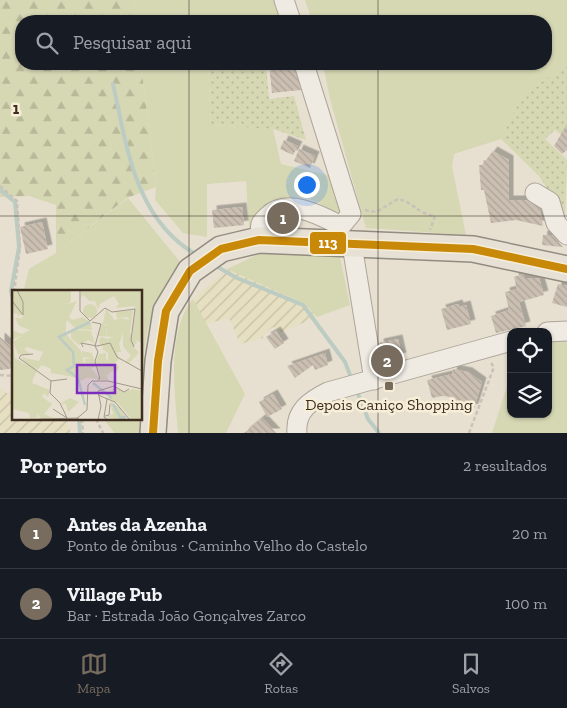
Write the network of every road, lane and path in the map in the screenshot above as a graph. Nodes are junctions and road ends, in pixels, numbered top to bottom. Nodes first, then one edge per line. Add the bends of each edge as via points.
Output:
1 (284, 0) edge
2 (289, 15) edge
3 (306, 70) edge
4 (0, 186) edge
5 (535, 193) dead end
6 (349, 206) junction
7 (430, 231) dead end
8 (567, 235) edge
9 (259, 240) junction
10 (352, 245) junction
11 (566, 267) edge
12 (14, 290) edge
13 (567, 331) edge
14 (552, 332) edge
15 (507, 342) edge
16 (484, 347) junction
17 (374, 380) junction
18 (82, 420) edge
19 (96, 420) edge
20 (83, 433) edge
21 (102, 433) edge
22 (153, 433) edge
23 (297, 433) edge
24 (469, 433) edge

1 - 2 street
3 - 6 street
4 - 12 path via 17,201 20,247
5 - 8 street via 550,202 556,223
6 - 7 path via 376,212 398,199 409,201 422,214 435,216
6 - 9 street via 351,214 340,226 322,216 283,208 271,213 261,223
9 - 10 main road
9 - 22 main road via 221,250 190,271 166,311 158,361
10 - 11 main road via 473,249
10 - 17 street
13 - 14 street
15 - 16 street
16 - 17 street
16 - 24 path via 494,367
17 - 23 street via 328,392 310,401 298,417
18 - 20 path
19 - 21 path

